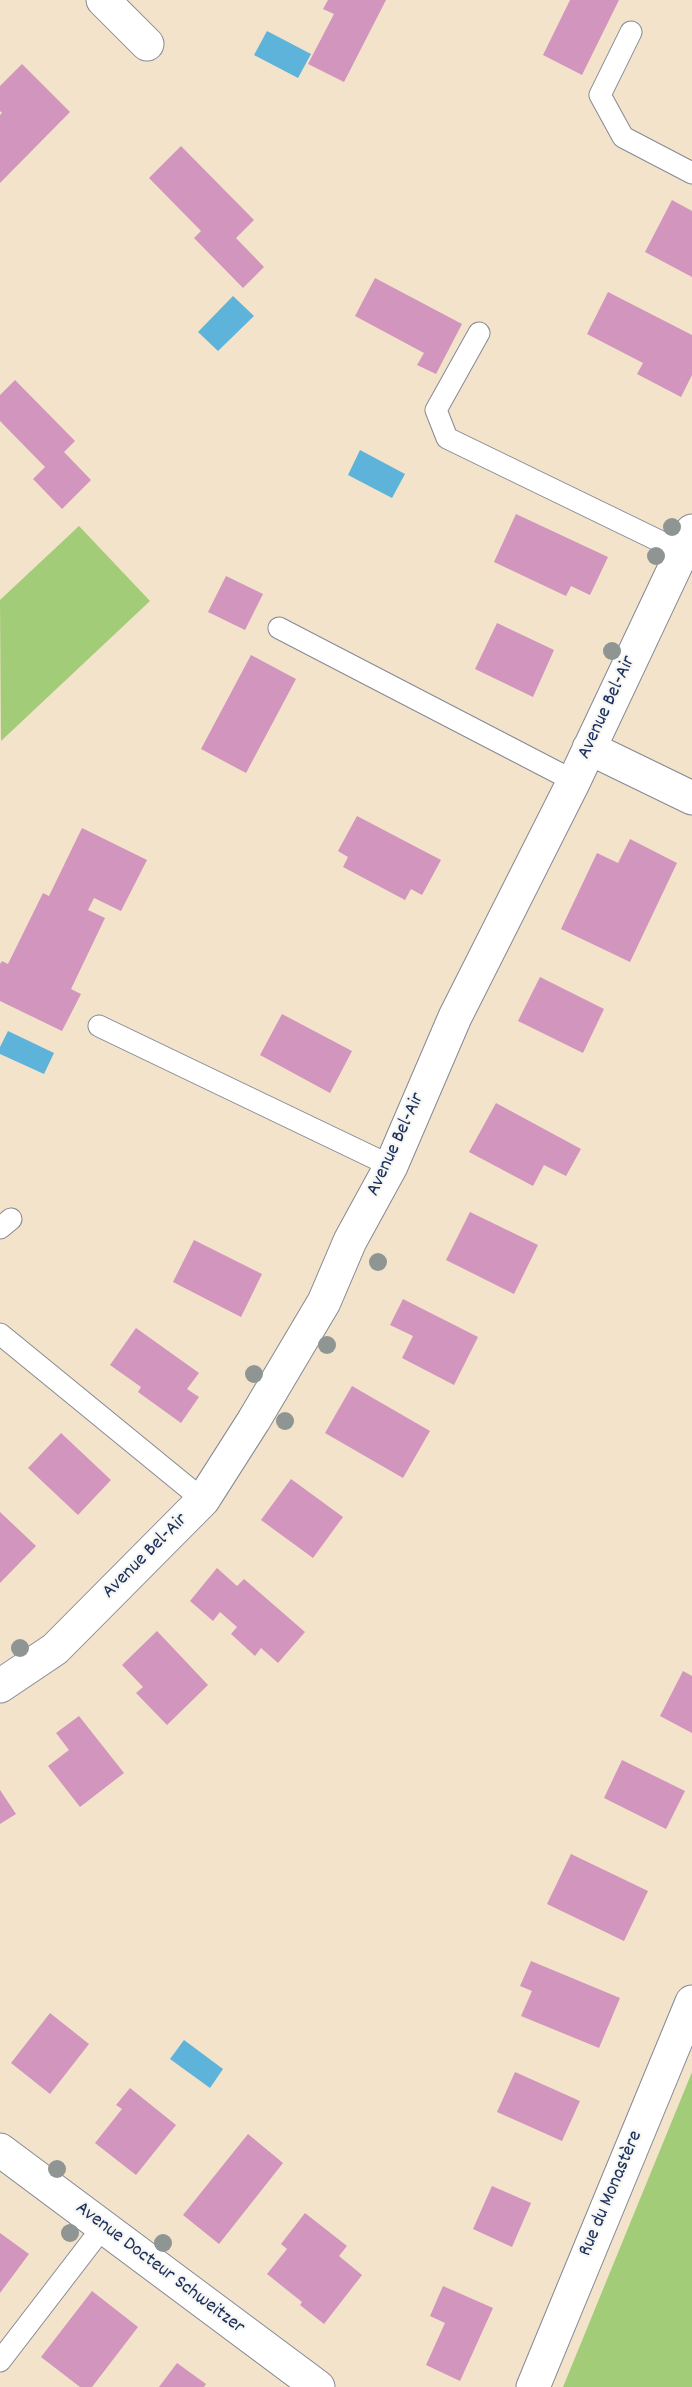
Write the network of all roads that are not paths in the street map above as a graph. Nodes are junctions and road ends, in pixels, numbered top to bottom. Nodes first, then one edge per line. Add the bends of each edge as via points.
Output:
1 (103, 0) edge
2 (631, 32) dead end
3 (147, 44) dead end
4 (692, 173) edge
5 (479, 333) dead end
6 (687, 542) edge
7 (279, 628) dead end
8 (589, 748) junction
9 (574, 781) junction
10 (692, 798) edge
11 (99, 1026) dead end
12 (391, 1166) junction
13 (0, 1334) edge
14 (203, 1500) junction
15 (0, 1686) edge
16 (692, 2002) edge
17 (0, 2150) edge
18 (103, 2227) junction
19 (0, 2361) edge
20 (318, 2387) edge
21 (533, 2387) edge

1 - 3 street
2 - 4 lane via 600,95 622,137
5 - 6 lane via 436,410 447,438
6 - 8 street, Avenue Bel-Air
7 - 9 lane
8 - 9 street, Avenue Bel-Air
8 - 10 street
9 - 12 street, Avenue Bel-Air via 455,1017
11 - 12 lane
12 - 14 street, Avenue Bel-Air via 350,1241 324,1302
13 - 14 lane
14 - 15 street, Avenue Bel-Air via 55,1649
16 - 21 street, Rue du Monastère
17 - 18 street, Avenue Docteur Schweitzer
18 - 19 lane
18 - 20 street, Avenue Docteur Schweitzer

